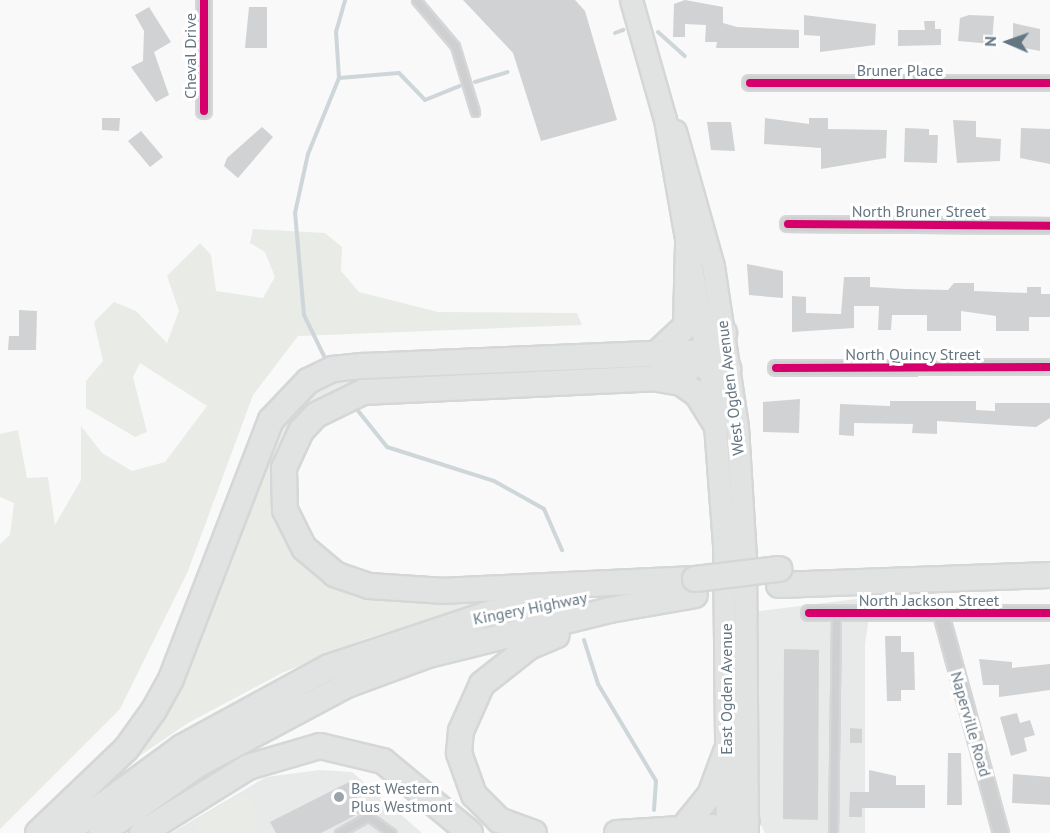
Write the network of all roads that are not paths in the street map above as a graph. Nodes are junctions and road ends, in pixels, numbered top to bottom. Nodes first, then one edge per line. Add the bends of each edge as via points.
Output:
1 (204, 0) edge
2 (416, 0) edge
3 (631, 0) edge
4 (750, 83) dead end
5 (1050, 83) edge
6 (204, 111) dead end
7 (475, 112) dead end
8 (665, 119) junction
9 (788, 224) dead end
10 (1050, 226) edge
11 (688, 245) junction
12 (724, 333) junction
13 (656, 354) junction
14 (708, 356) junction
15 (1050, 367) edge
16 (776, 368) dead end
17 (729, 369) junction
18 (656, 378) junction
19 (716, 424) junction
20 (724, 546) joint
21 (1050, 559) edge
22 (1050, 575) edge
23 (779, 577) junction
24 (695, 587) junction
25 (809, 613) dead end
26 (836, 613) junction
27 (1050, 613) edge
28 (941, 614) junction
29 (746, 665) joint
30 (726, 752) junction
31 (683, 828) junction
32 (742, 830) edge
33 (38, 833) edge
34 (64, 833) edge
35 (101, 833) edge
36 (142, 833) edge
37 (339, 833) edge
38 (392, 833) edge
39 (470, 833) edge
40 (534, 833) edge
41 (617, 833) edge
42 (722, 833) edge
43 (834, 833) edge
44 (1001, 833) edge

1 - 6 street, Cheval Drive
2 - 7 lane via 454,46
3 - 8 main road, West Ogden Avenue
4 - 5 street, Bruner Place
8 - 11 main road, West Ogden Avenue
8 - 12 main road, West Ogden Avenue via 677,134 697,200
9 - 10 street, North Bruner Street
11 - 13 highway via 686,326
11 - 14 main road, West Ogden Avenue
12 - 14 highway
12 - 17 main road, West Ogden Avenue
13 - 14 highway
13 - 33 highway via 364,366 333,369 308,381 271,420 171,679 154,710 126,749
14 - 17 highway
14 - 18 highway via 690,369
14 - 19 main road, West Ogden Avenue
15 - 16 street, North Quincy Street
17 - 29 main road, West Ogden Avenue via 745,556
18 - 19 highway via 681,384 697,394
18 - 24 highway via 390,388 339,400 316,415 290,449 283,479 285,510 297,537 316,560 352,581 392,590
19 - 20 main road, West Ogden Avenue
20 - 30 main road, East Ogden Avenue
21 - 23 highway, Kingery Highway via 876,561
22 - 23 highway, Kingery Highway
23 - 24 highway, Kingery Highway
24 - 34 highway, Kingery Highway via 487,614 329,667 182,747
24 - 35 highway, Kingery Highway via 428,655 346,685 197,765
24 - 40 highway via 529,647 483,684 461,731 465,777 486,810
25 - 26 street, North Jackson Street
26 - 28 street, North Jackson Street
26 - 43 lane
27 - 28 street, North Jackson Street
28 - 44 street, Naperville Road
29 - 32 main road, East Ogden Avenue
30 - 31 highway via 710,795
30 - 32 main road, East Ogden Avenue
31 - 41 highway
31 - 42 highway via 712,827
36 - 39 highway via 248,767 320,746 383,761
37 - 38 lane via 368,816

